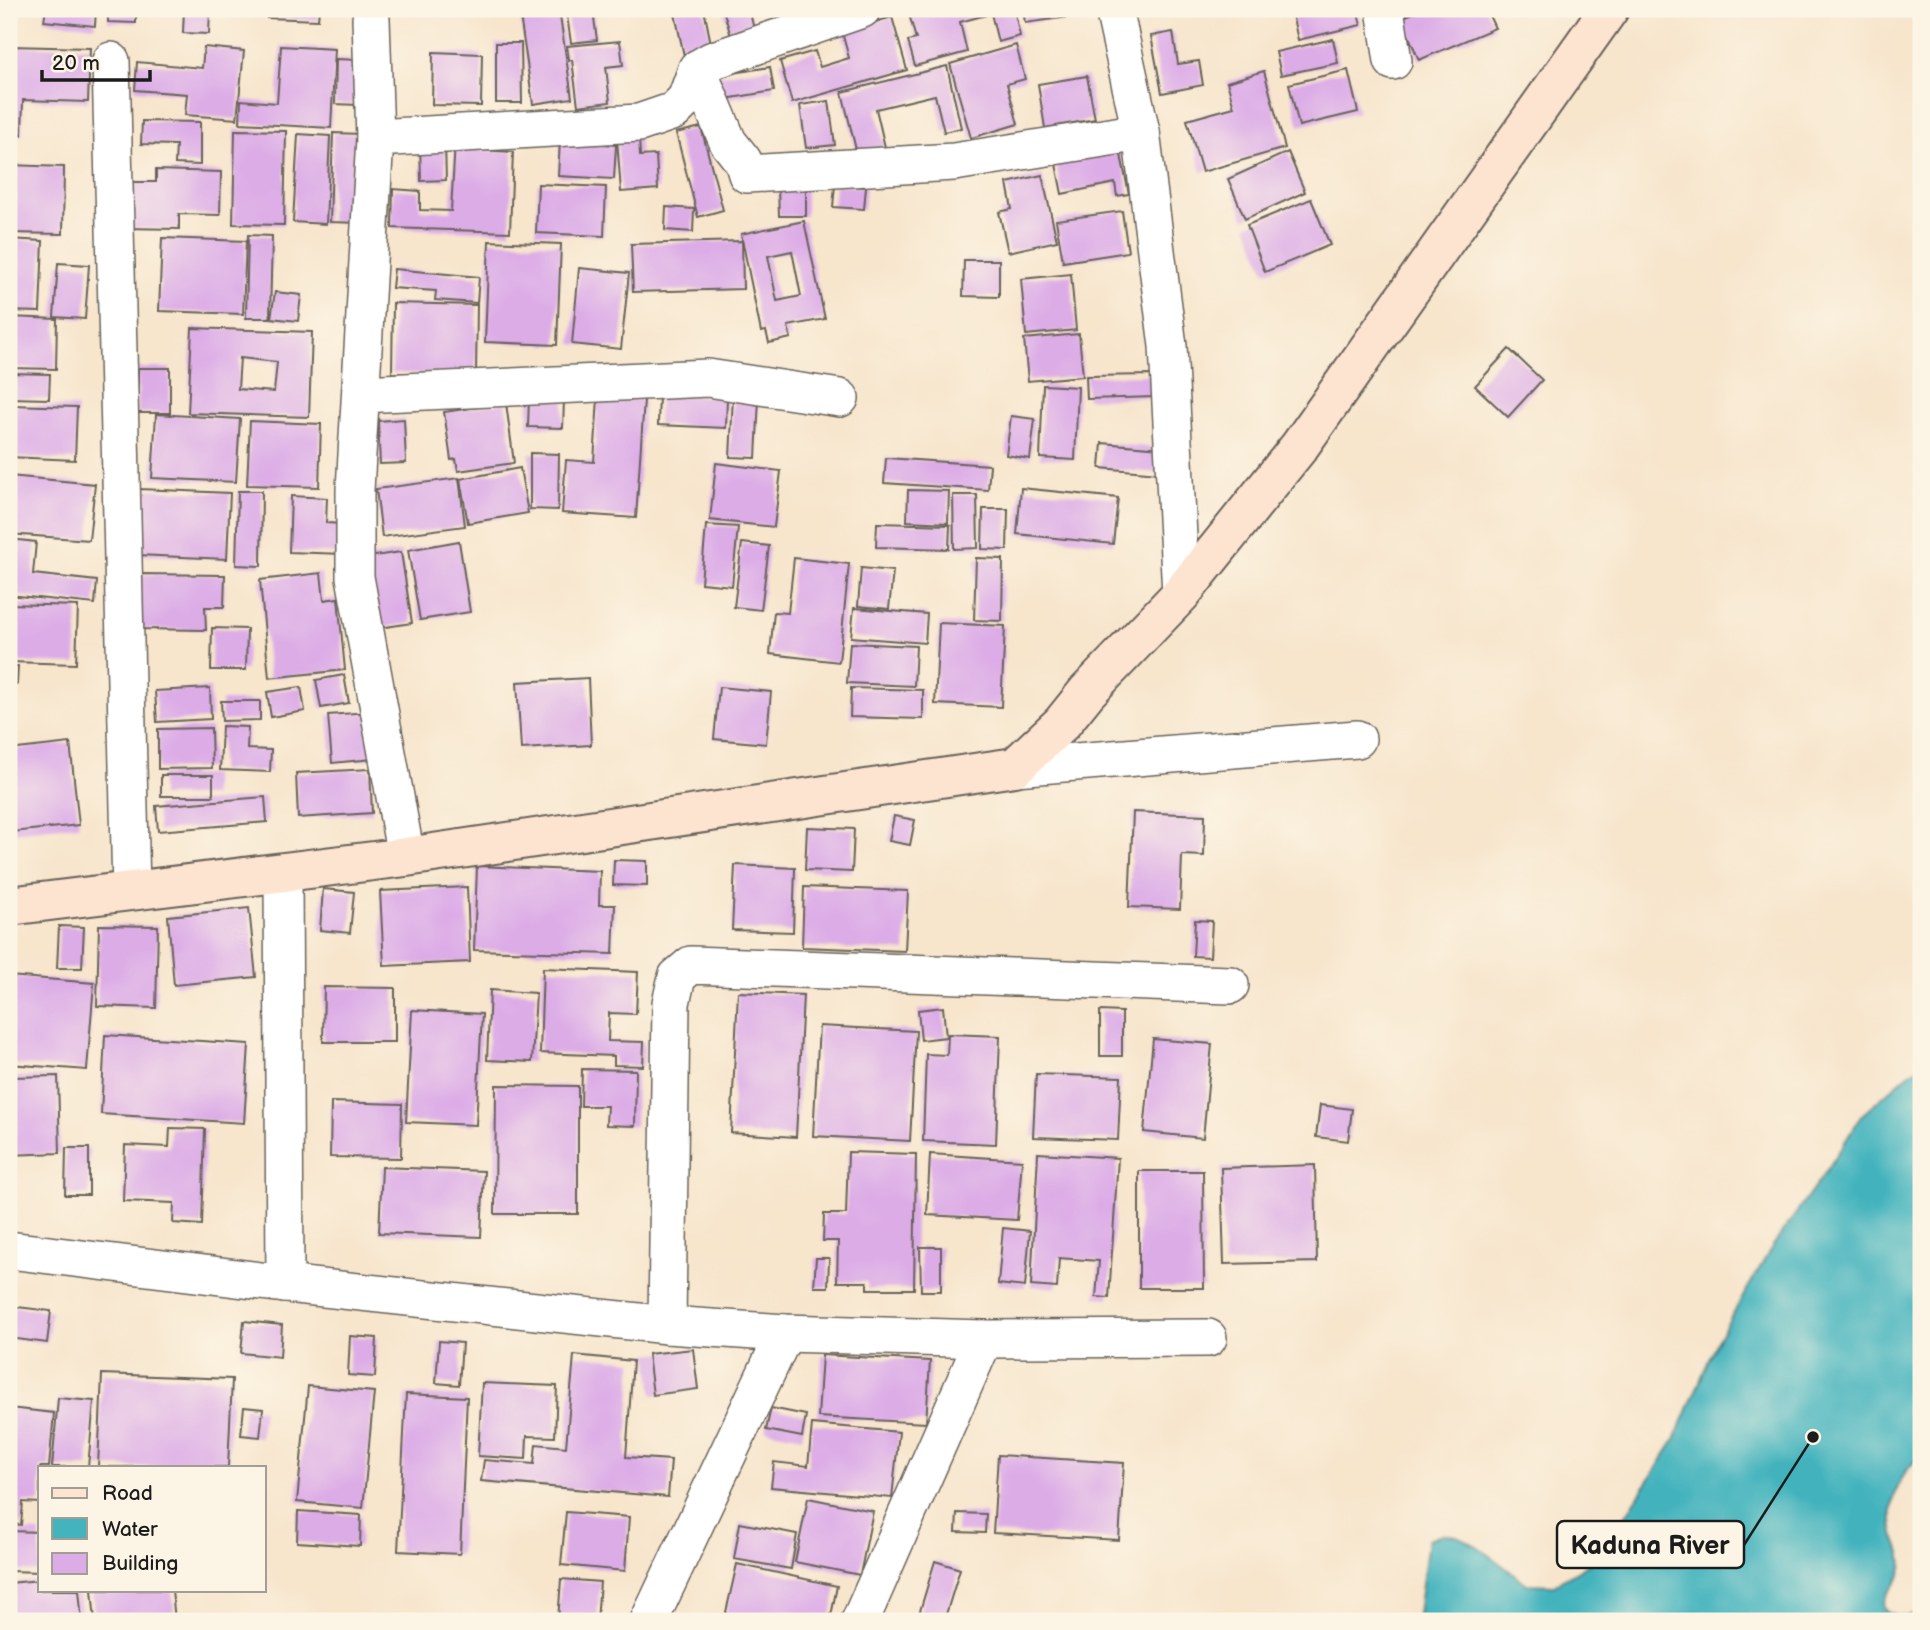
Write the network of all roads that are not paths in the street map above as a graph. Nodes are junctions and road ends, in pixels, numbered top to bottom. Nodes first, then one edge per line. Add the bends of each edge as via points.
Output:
1 (862, 9) edge
2 (1114, 9) edge
3 (1385, 9) edge
4 (1609, 9) edge
5 (371, 19) dead end
6 (111, 61) dead end
7 (1393, 61) dead end
8 (697, 69) junction
9 (1141, 132) junction
10 (375, 138) junction
11 (361, 394) junction
12 (839, 398) dead end
13 (1181, 594) junction
14 (1357, 738) dead end
15 (1015, 767) junction
16 (406, 857) junction
17 (283, 872) junction
18 (131, 891) junction
19 (9, 906) edge
20 (1230, 985) dead end
21 (9, 1250) edge
22 (285, 1284) junction
23 (667, 1325) junction
24 (785, 1333) junction
25 (1208, 1338) dead end
26 (984, 1339) junction
27 (649, 1621) edge
28 (860, 1621) edge

1 - 8 street
2 - 9 street
3 - 7 street
4 - 13 street via 1299,447
5 - 10 street
6 - 18 street
8 - 9 street via 747,174 954,162
8 - 10 street via 685,99 674,111 639,123
9 - 13 street via 1168,346
10 - 11 street
11 - 12 street via 708,378
11 - 16 street via 355,577
13 - 15 street
14 - 15 street
15 - 16 street
16 - 17 street
17 - 18 street
17 - 22 street
18 - 19 street
20 - 23 street via 691,965 677,977 671,1003
21 - 22 street
22 - 23 street
23 - 24 street
24 - 26 street
24 - 27 street
25 - 26 street
26 - 28 street

